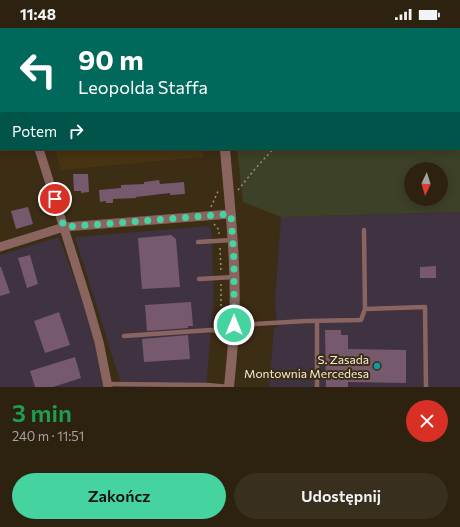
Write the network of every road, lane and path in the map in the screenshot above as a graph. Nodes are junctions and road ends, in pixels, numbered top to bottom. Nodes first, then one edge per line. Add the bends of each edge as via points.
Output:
1 (39, 150) edge
2 (225, 150) edge
3 (272, 150) edge
4 (220, 187) dead end
5 (230, 202) junction
6 (212, 208) dead end
7 (231, 214) junction
8 (64, 227) junction
9 (364, 230) dead end
10 (232, 240) junction
11 (198, 242) dead end
12 (0, 248) edge
13 (234, 277) junction
14 (198, 279) dead end
15 (365, 310) junction
16 (317, 321) junction
17 (234, 328) junction
18 (124, 336) dead end
19 (108, 386) edge
20 (230, 387) edge
21 (317, 387) edge
22 (426, 387) edge

1 - 8 street
2 - 5 street
3 - 5 path
4 - 6 path via 210,206
5 - 7 street
7 - 8 street
7 - 10 street
8 - 12 street
8 - 19 street via 99,342
9 - 15 lane
10 - 11 lane
10 - 13 street
13 - 14 lane
13 - 17 street
15 - 16 lane via 361,320
15 - 22 lane via 425,307
16 - 17 lane
16 - 21 lane
17 - 18 lane
17 - 20 street
19 - 20 lane

